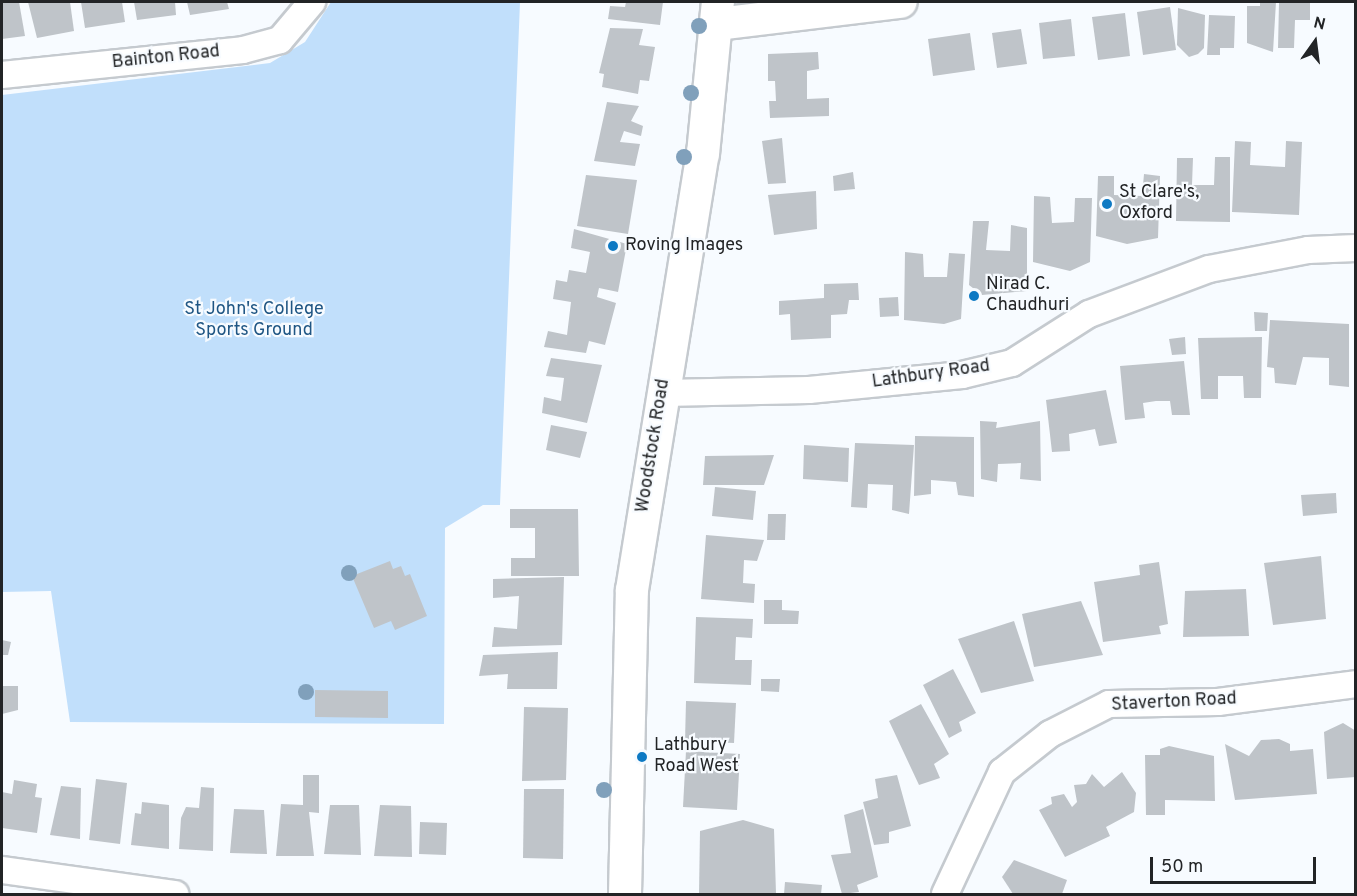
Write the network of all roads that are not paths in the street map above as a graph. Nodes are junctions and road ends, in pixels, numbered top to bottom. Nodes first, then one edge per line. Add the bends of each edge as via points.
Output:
1 (312, 2) edge
2 (901, 2) edge
3 (718, 13) edge
4 (2, 75) edge
5 (1356, 248) edge
6 (663, 393) junction
7 (1356, 684) edge
8 (2, 870) edge
9 (175, 894) edge
10 (625, 894) edge
11 (945, 894) edge

1 - 4 street, Bainton Road via 280,40 243,50
2 - 3 main road
3 - 6 main road, Woodstock Road via 703,154
5 - 6 street, Lathbury Road via 1308,250 1209,269 1089,314 1012,363 962,375 809,390
6 - 10 main road, Woodstock Road via 632,590
7 - 11 street, Staverton Road via 1218,702 1109,704 1050,734 1002,772
8 - 9 street

